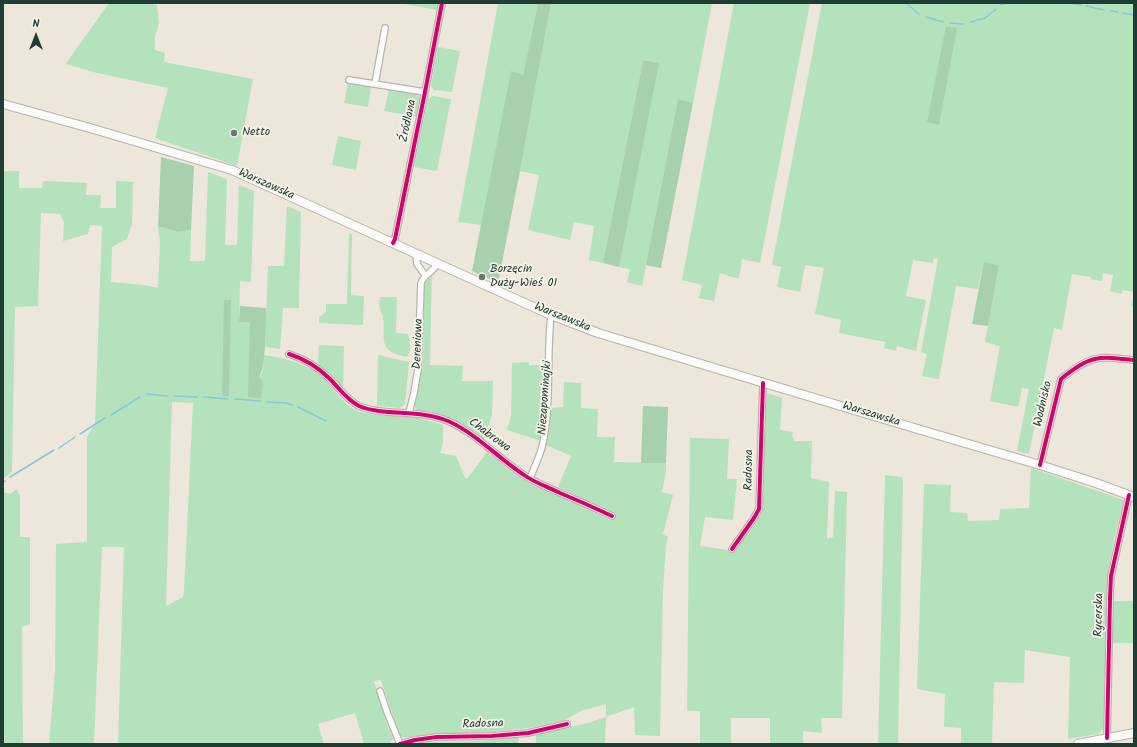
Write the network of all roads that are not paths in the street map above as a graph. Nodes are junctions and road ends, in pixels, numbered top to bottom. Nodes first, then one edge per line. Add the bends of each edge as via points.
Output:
1 (442, 3) edge
2 (385, 28) dead end
3 (349, 80) dead end
4 (375, 84) junction
5 (425, 92) junction
6 (3, 104) edge
7 (392, 243) junction
8 (416, 254) junction
9 (437, 263) junction
10 (425, 275) junction
11 (551, 315) junction
12 (290, 354) dead end
13 (1134, 360) edge
14 (763, 383) junction
15 (409, 413) junction
16 (1040, 465) junction
17 (530, 478) junction
18 (1132, 496) edge
19 (612, 516) dead end
20 (732, 549) dead end
21 (380, 691) dead end
22 (567, 724) dead end
23 (1134, 733) edge
24 (1107, 738) junction
25 (400, 744) edge
26 (1078, 744) edge

1 - 5 street, Źródlana
2 - 4 street
3 - 4 street
4 - 5 street
5 - 7 street, Źródlana
6 - 7 main road, Warszawska via 232,170
7 - 8 main road, Warszawska
8 - 9 main road, Warszawska
8 - 10 street via 417,264
9 - 10 street via 434,269
9 - 11 main road, Warszawska
10 - 15 street, Dereniowa via 421,283 418,369
11 - 14 main road, Warszawska via 598,333
11 - 17 street, Niezapominajki via 545,427 542,448
12 - 15 street, Chabrowa via 317,368 359,406
13 - 16 street, Wodnisko via 1094,358 1080,364 1061,379
14 - 16 main road, Warszawska
14 - 20 street, Radosna via 759,509
15 - 17 street, Chabrowa via 446,420 470,433
16 - 18 main road, Warszawska
17 - 19 street, Chabrowa
18 - 24 street, Rycerska via 1111,576
21 - 25 street
22 - 25 street, Radosna via 528,733 437,737
23 - 24 main road
24 - 26 main road

